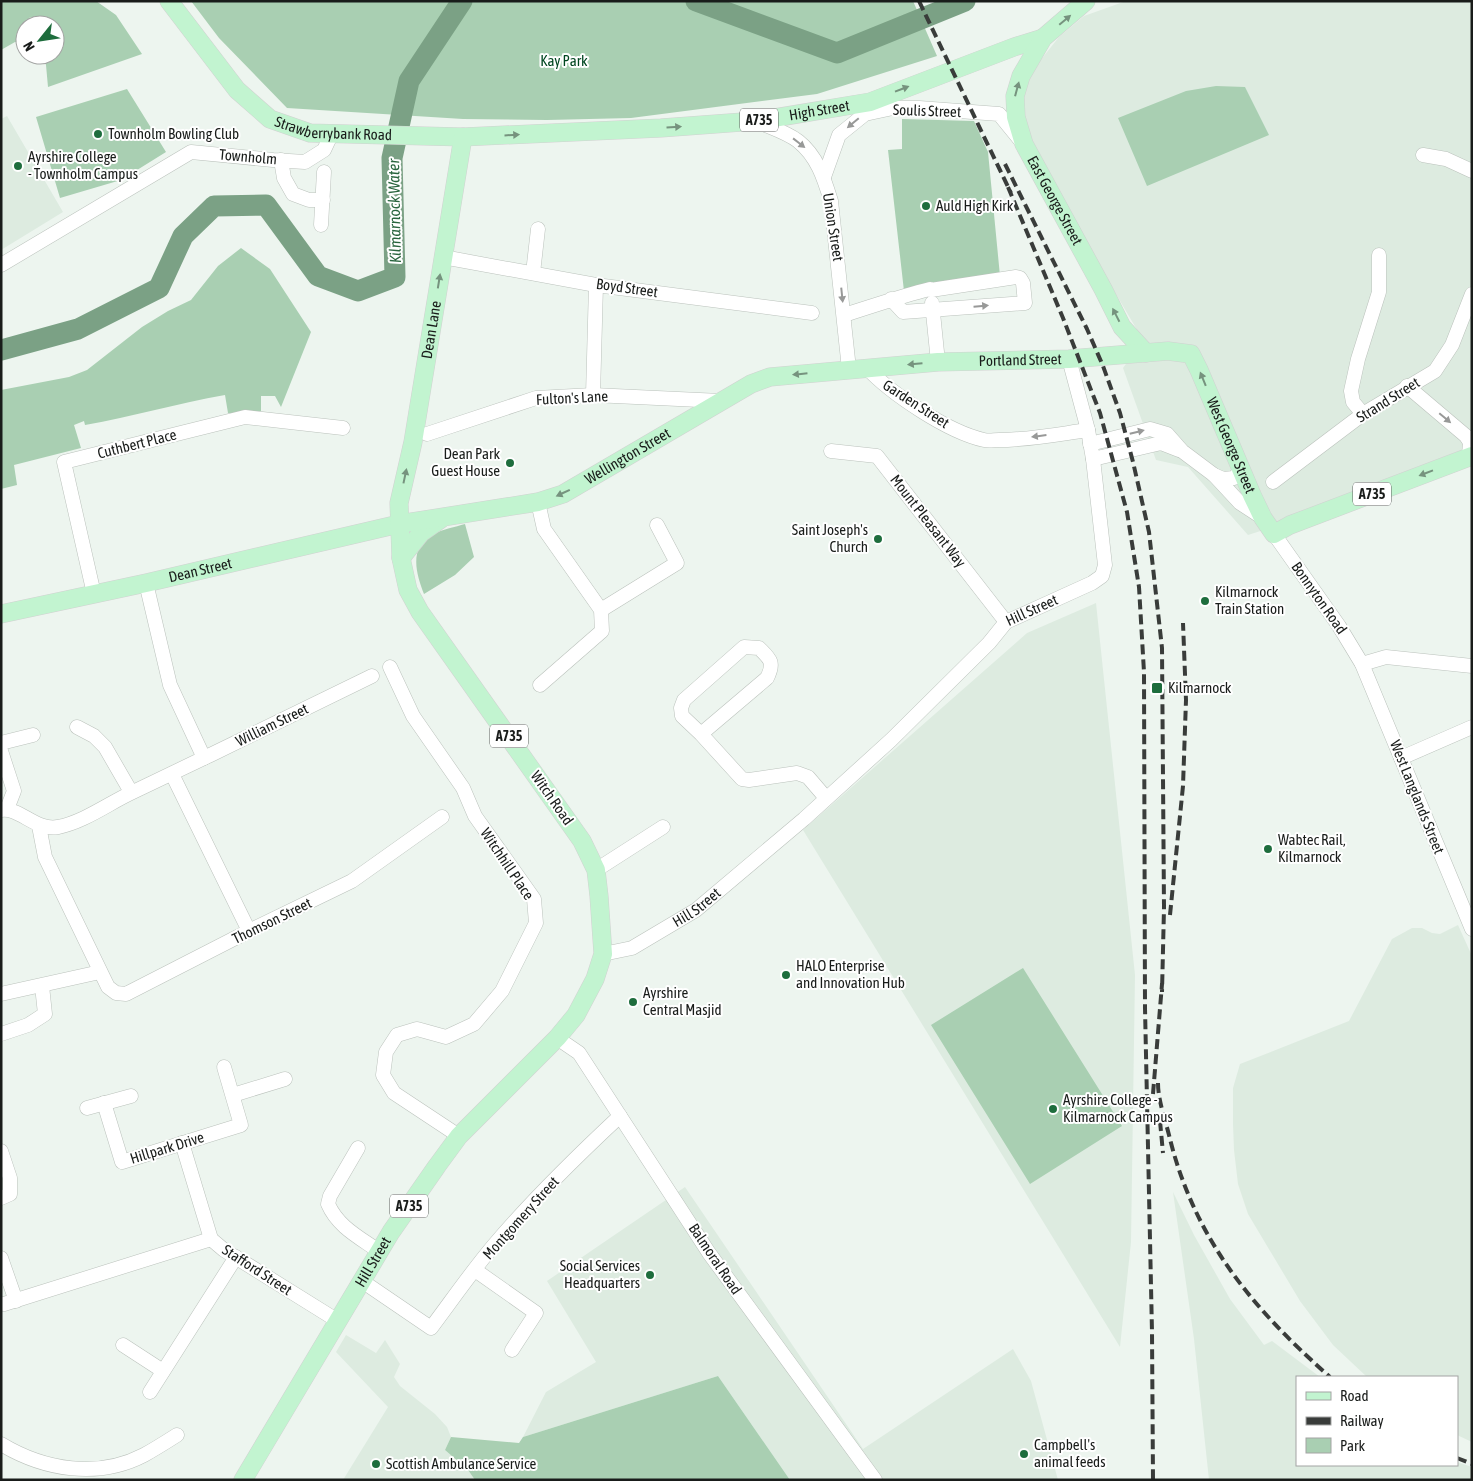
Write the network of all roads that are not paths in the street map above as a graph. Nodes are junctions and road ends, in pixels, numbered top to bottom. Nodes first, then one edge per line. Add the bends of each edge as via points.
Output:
1 (169, 1) edge
2 (1086, 1) edge
3 (1043, 38) junction
4 (756, 121) junction
5 (332, 133) junction
6 (463, 137) junction
7 (1024, 144) junction
8 (1423, 155) dead end
9 (281, 160) junction
10 (1472, 171) edge
11 (324, 172) dead end
12 (824, 177) junction
13 (323, 200) junction
14 (321, 225) dead end
15 (538, 229) dead end
16 (1379, 255) dead end
17 (443, 257) junction
18 (1, 265) edge
19 (533, 273) junction
20 (596, 284) junction
21 (931, 290) junction
22 (1472, 294) edge
23 (892, 300) junction
24 (933, 310) junction
25 (812, 313) dead end
26 (844, 315) junction
27 (1146, 353) junction
28 (1191, 354) joint
29 (1069, 359) junction
30 (938, 362) junction
31 (866, 368) junction
32 (849, 369) junction
33 (1407, 386) junction
34 (593, 395) junction
35 (721, 401) junction
36 (1363, 414) junction
37 (343, 428) dead end
38 (427, 434) dead end
39 (1089, 437) junction
40 (831, 451) dead end
41 (1182, 451) junction
42 (1470, 456) edge
43 (1093, 459) junction
44 (1241, 470) junction
45 (1214, 476) junction
46 (1273, 482) dead end
47 (538, 502) junction
48 (446, 517) junction
49 (1263, 518) junction
50 (399, 524) junction
51 (657, 525) dead end
52 (1274, 534) junction
53 (401, 558) junction
54 (146, 583) junction
55 (94, 594) junction
56 (602, 610) junction
57 (1, 614) edge
58 (1006, 622) junction
59 (1362, 664) junction
60 (1472, 666) edge
61 (390, 667) dead end
62 (372, 676) dead end
63 (540, 685) dead end
64 (77, 727) dead end
65 (1472, 727) edge
66 (701, 734) junction
67 (34, 735) dead end
68 (1, 743) edge
69 (1, 751) edge
70 (204, 758) junction
71 (1401, 758) junction
72 (172, 774) junction
73 (131, 792) junction
74 (826, 798) junction
75 (4, 810) edge
76 (442, 817) dead end
77 (39, 826) junction
78 (663, 827) dead end
79 (596, 870) junction
80 (1472, 929) edge
81 (249, 931) junction
82 (603, 954) junction
83 (100, 972) junction
84 (42, 986) junction
85 (1, 994) edge
86 (1, 1034) edge
87 (557, 1038) junction
88 (224, 1067) dead end
89 (285, 1079) dead end
90 (233, 1095) junction
91 (131, 1096) dead end
92 (104, 1103) junction
93 (87, 1108) dead end
94 (620, 1116) junction
95 (459, 1136) junction
96 (182, 1143) junction
97 (358, 1148) dead end
98 (1, 1151) edge
99 (1, 1198) edge
100 (211, 1238) junction
101 (380, 1252) junction
102 (236, 1257) junction
103 (1, 1258) edge
104 (475, 1270) junction
105 (362, 1281) junction
106 (338, 1321) junction
107 (123, 1345) dead end
108 (512, 1350) dead end
109 (163, 1371) junction
110 (150, 1392) dead end
111 (177, 1435) dead end
112 (1, 1444) edge
113 (93, 1474) edge
114 (242, 1480) edge
115 (874, 1480) edge

1 - 5 main road, Strawberrybank Road via 237,90 270,119 310,133
3 -> 2 main road, A735
4 -> 3 main road, High Street / A735 via 870,102
7 -> 3 main road, East George Street / A735 via 1016,117 1015,96 1021,76
6 -> 4 main road, High Street / A735
4 -> 12 street, Union Street via 797,140 813,155
5 - 6 main road, Strawberrybank Road
5 - 9 street, Townholm via 324,150 305,162
6 - 17 main road, Dean Lane / A735
7 -> 12 street, Soulis Street via 999,114 893,108 865,114 839,135
27 -> 7 main road, East George Street / A735 via 1122,327
8 - 10 street via 1446,159
9 - 13 street via 284,178 293,194 309,200
9 - 18 street, Townholm via 191,152
11 - 13 street
12 -> 26 street, Union Street via 831,201
13 - 14 street
15 - 19 street
16 - 36 street via 1379,292 1351,390 1353,402
17 - 19 street, Boyd Street
50 -> 17 main road, Dean Lane / A735 via 399,503 413,442
19 - 20 street, Boyd Street
20 - 25 street, Boyd Street
20 - 34 street
21 - 23 street
21 - 24 street
24 -> 21 street via 1025,303 1023,282 1016,277
22 - 33 street, Strand Street via 1448,352 1434,371
23 - 24 street via 903,312
23 - 26 street
24 - 30 street
26 - 32 street, Union Street
27 - 28 main road, Portland Street
27 - 29 main road, Portland Street
44 -> 28 main road, West George Street
29 - 30 main road, Portland Street
29 - 39 street, Hill Street
30 -> 31 main road, Portland Street
31 - 32 main road, Portland Street
39 -> 31 street, Garden Street via 985,440 934,418
32 -> 35 main road, Wellington Street via 770,377
33 - 36 street, Strand Street
33 -> 42 street via 1466,436 1470,442
34 - 35 street, Fulton's Lane
34 - 38 street, Fulton's Lane via 536,398
35 -> 47 main road, Wellington Street via 563,494
36 - 46 street, Strand Street
37 - 55 street, Cuthbert Place via 245,417 64,462
39 -> 41 street, Garden Street via 1150,428 1167,434
39 - 43 street, Hill Street
40 - 58 street, Mount Pleasant Way via 878,456
41 - 43 street, Garden Street via 1161,443
41 - 45 street, Garden Street
42 -> 52 main road, A735
43 - 58 street, Hill Street via 1105,565 1102,576
44 - 45 street via 1234,478
44 - 49 main road, West George Street
45 - 49 street, Garden Street via 1240,503
47 - 48 main road, Wellington Street
47 - 56 street via 544,530
48 - 50 main road, Wellington Street
48 - 53 main road via 421,533
49 - 52 main road, West George Street
50 - 53 main road, Witch Road / A735
50 - 54 main road, Dean Street
51 - 56 street via 677,562
52 - 59 street, Bonnyton Road
53 - 79 main road, Witch Road / A735 via 408,590 420,612 582,841
54 - 55 main road, Dean Street
54 - 70 street via 170,685
55 - 57 main road, Dean Street
56 - 63 street via 602,631
58 - 74 street, Hill Street via 891,740
59 - 60 street via 1386,657
59 - 71 street, West Langlands Street
61 - 95 street, Witchhill Place via 414,716 463,788 475,816 534,899 536,923 523,951 502,991 474,1024 446,1037 417,1029 397,1035 386,1052 383,1075 394,1093
62 - 70 street, William Street
64 - 73 street via 94,736 105,747
65 - 71 street
66 - 66 street via 767,678 772,669 770,660 759,648 744,647 684,700 682,716
66 - 74 street via 742,779 796,773 808,777
67 - 68 street
69 - 75 street via 14,791
70 - 72 street, William Street
71 - 80 street, West Langlands Street
72 - 73 street, William Street
72 - 81 street
73 - 77 street, William Street via 69,824 54,828
74 - 82 street, Hill Street via 696,910 632,948
75 - 77 street
76 - 81 street, Thomson Street via 352,882
77 - 83 street, Thomson Street via 44,857
78 - 79 street
79 - 82 main road, Witch Road / A735
81 - 83 street, Thomson Street via 126,994 116,993 108,987
82 - 87 main road, Hill Street / A735 via 580,1008
83 - 84 street
84 - 85 street
84 - 86 street via 45,1014 28,1025
87 - 94 street, Balmoral Road via 579,1054
87 - 95 main road, Hill Street / A735
88 - 90 street, Hillpark Drive
89 - 90 street
90 - 96 street, Hillpark Drive via 241,1125
91 - 92 street
92 - 93 street
92 - 96 street, Hillpark Drive via 122,1162
94 - 104 street, Montgomery Street via 538,1196
94 - 115 street, Balmoral Road via 709,1253
95 - 101 main road, Hill Street / A735
96 - 100 street, Stafford Street
97 - 101 street via 328,1204 338,1222
98 - 99 street via 10,1178 10,1194
100 - 102 street, Stafford Street
100 - 103 street via 10,1302
101 - 105 main road, Hill Street / A735
102 - 106 street, Stafford Street
102 - 109 street
104 - 105 street, Montgomery Street via 431,1328
104 - 108 street via 536,1313
105 - 106 main road, Hill Street / A735
106 - 114 main road, Hill Street / A735
107 - 109 street
109 - 110 street
111 - 113 street via 145,1455
112 - 113 street via 48,1465

